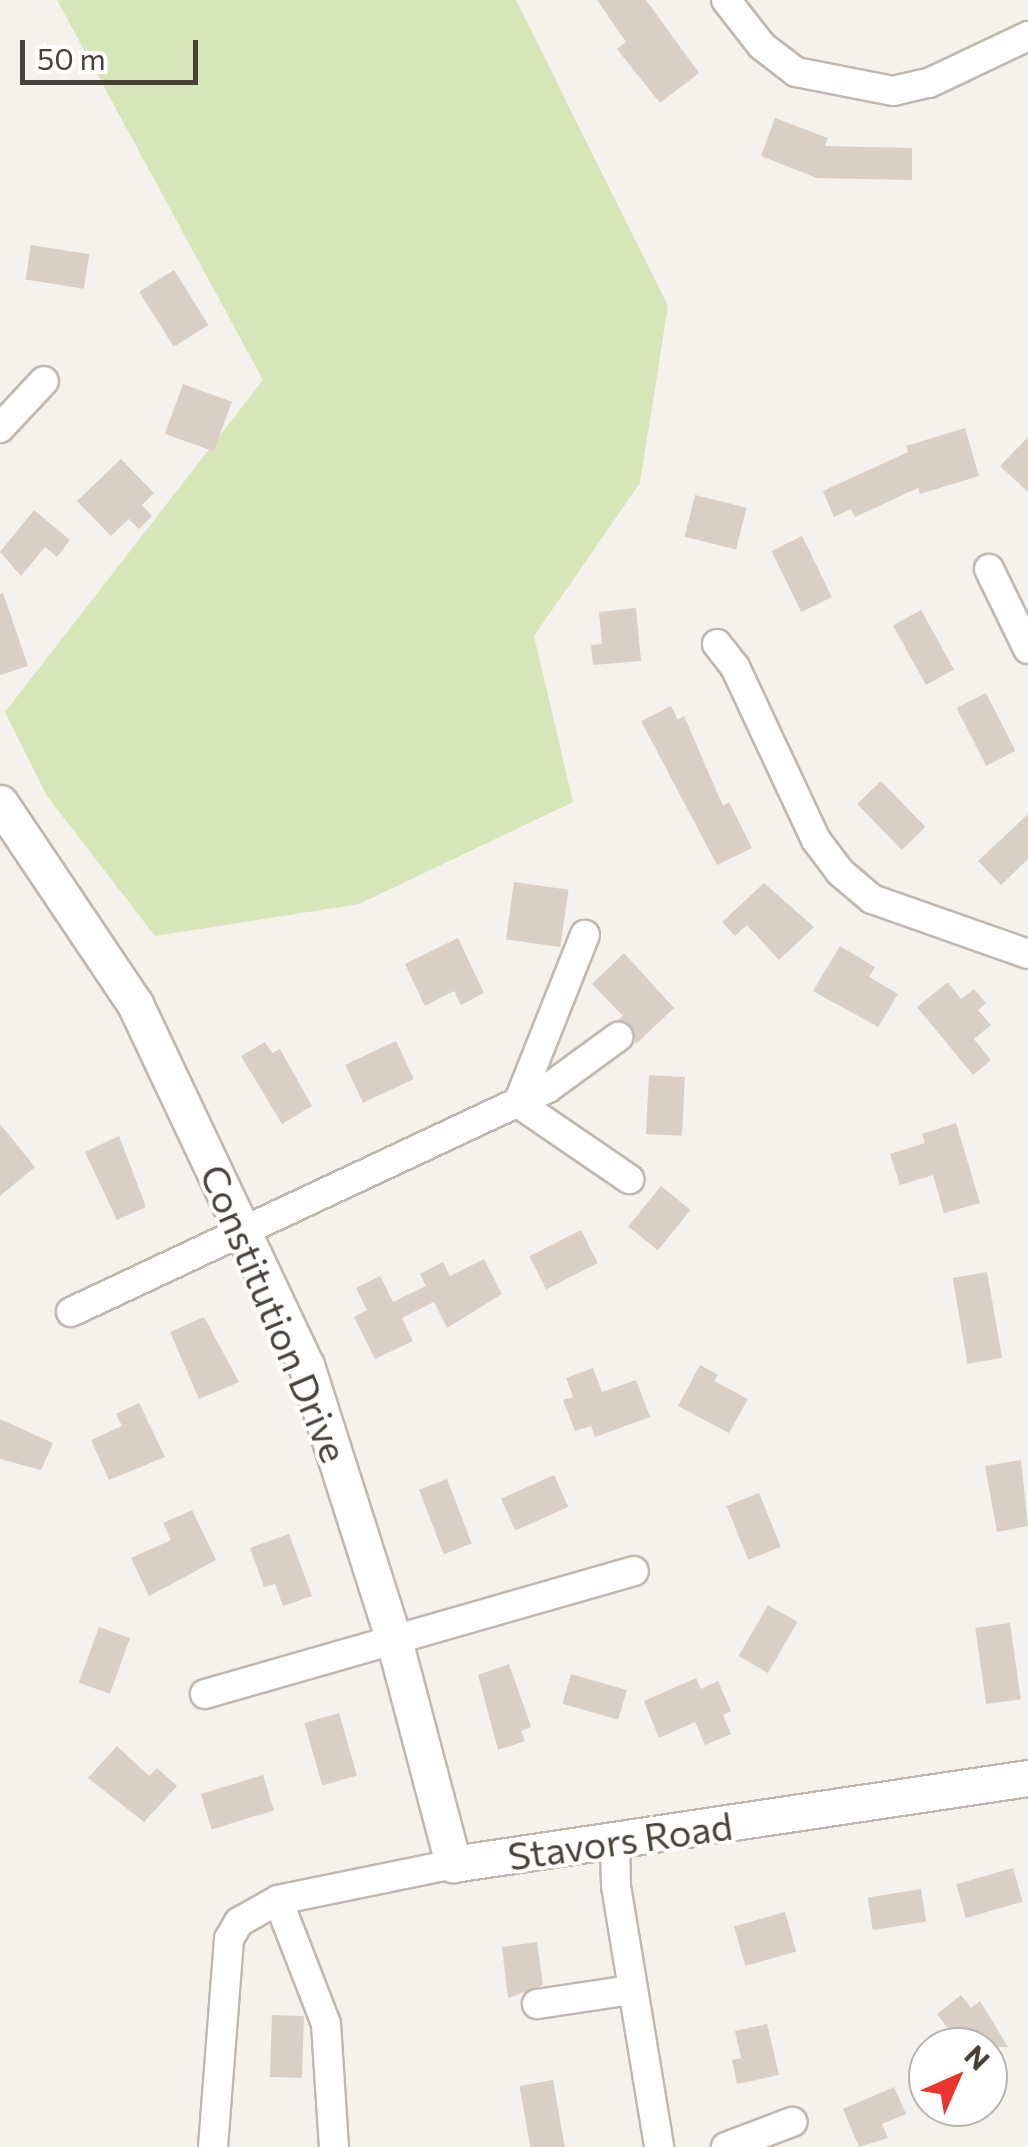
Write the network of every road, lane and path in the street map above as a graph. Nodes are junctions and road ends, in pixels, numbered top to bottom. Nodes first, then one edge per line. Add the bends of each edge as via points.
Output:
1 (726, 0) edge
2 (1028, 36) edge
3 (44, 380) dead end
4 (0, 428) edge
5 (989, 569) dead end
6 (717, 644) dead end
7 (1028, 649) edge
8 (0, 803) edge
9 (585, 934) dead end
10 (1028, 954) edge
11 (618, 1036) dead end
12 (518, 1103) junction
13 (629, 1179) dead end
14 (244, 1234) junction
15 (70, 1312) dead end
16 (634, 1570) dead end
17 (394, 1640) junction
18 (205, 1694) dead end
19 (1028, 1778) edge
20 (616, 1840) junction
21 (453, 1864) junction
22 (278, 1900) junction
23 (631, 1990) junction
24 (537, 2004) dead end
25 (792, 2122) dead end
26 (213, 2147) edge
27 (334, 2147) edge
28 (658, 2147) edge
29 (726, 2147) edge

1 - 2 street via 762,46 796,72 893,91 929,83
3 - 4 street
5 - 7 street
6 - 10 street via 735,667 816,840 840,872 872,899
8 - 14 street, Constitution Drive via 135,1004
9 - 12 street
11 - 12 street
12 - 13 street
12 - 14 street
14 - 15 street
14 - 17 street, Constitution Drive via 327,1422
16 - 17 street
17 - 18 street
17 - 21 street, Constitution Drive
19 - 20 street, Stavors Road
20 - 21 street, Stavors Road
20 - 23 street
21 - 22 street, Stavors Road
22 - 26 street, Stavors Road via 255,1910 229,1939
22 - 27 street via 326,2024
23 - 24 street
23 - 28 street
25 - 29 street

